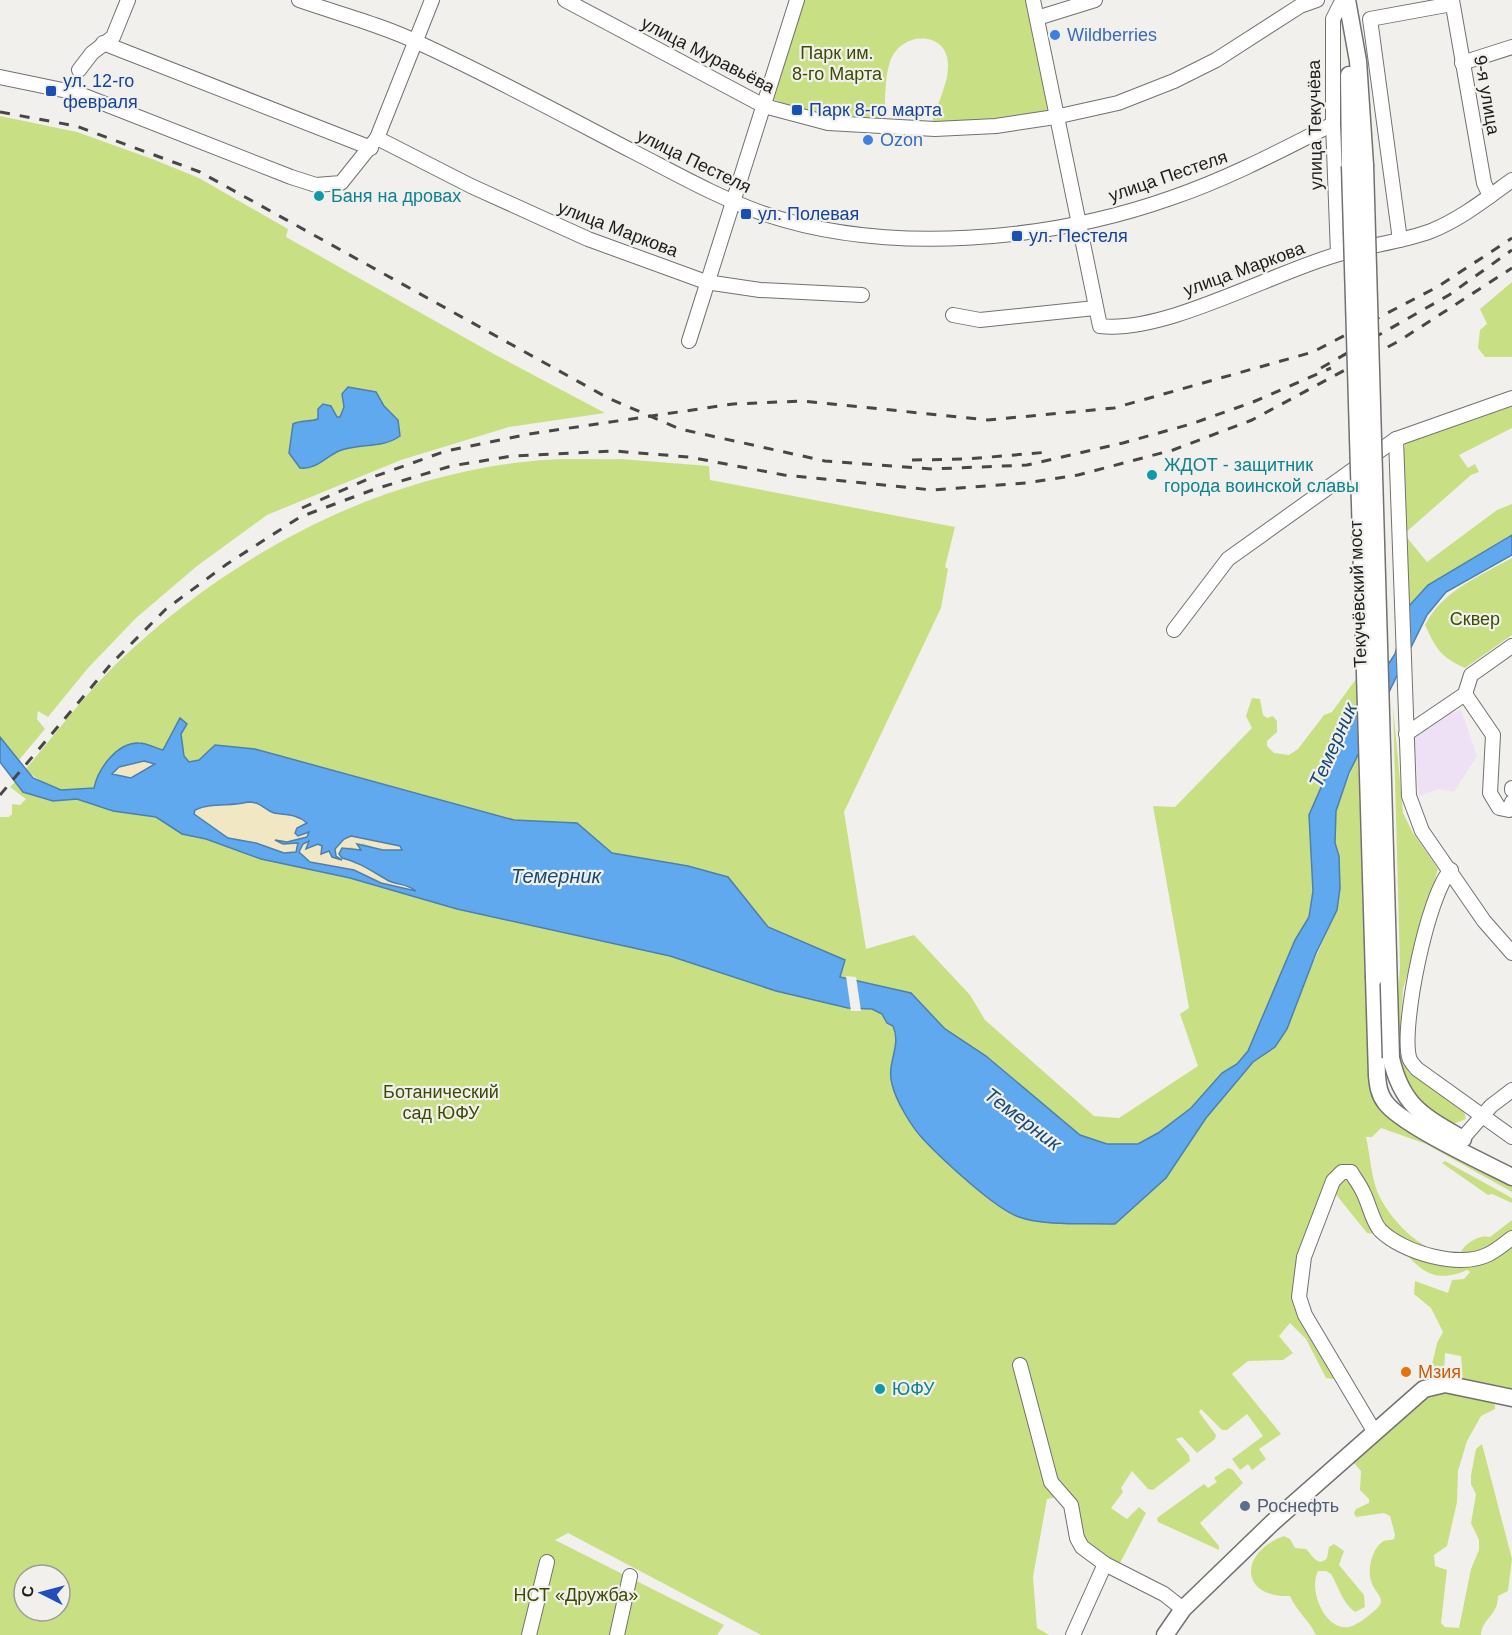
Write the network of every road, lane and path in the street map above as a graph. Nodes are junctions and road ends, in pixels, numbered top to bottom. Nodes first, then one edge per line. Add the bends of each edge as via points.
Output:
1 (128, 0) edge
2 (299, 0) edge
3 (432, 0) edge
4 (565, 0) edge
5 (1033, 0) edge
6 (1095, 0) edge
7 (1317, 0) edge
8 (793, 2) edge
9 (1452, 2) edge
10 (1342, 4) edge
11 (1037, 18) junction
12 (417, 41) junction
13 (104, 44) junction
14 (1512, 47) edge
15 (1462, 63) junction
16 (79, 70) dead end
17 (0, 76) edge
18 (764, 106) junction
19 (1055, 117) junction
20 (1332, 124) junction
21 (374, 143) junction
22 (1512, 180) edge
23 (1490, 196) junction
24 (732, 201) junction
25 (1078, 224) junction
26 (1400, 240) junction
27 (1338, 254) junction
28 (706, 282) junction
29 (862, 295) dead end
30 (1095, 308) junction
31 (953, 315) dead end
32 (689, 341) dead end
33 (1512, 398) edge
34 (1396, 439) junction
35 (1174, 630) dead end
36 (1512, 646) edge
37 (1465, 694) junction
38 (1406, 734) junction
39 (1512, 802) edge
40 (1451, 870) junction
41 (1512, 953) edge
42 (1383, 1059) junction
43 (1512, 1090) edge
44 (1482, 1116) junction
45 (1512, 1137) edge
46 (1462, 1139) junction
47 (1512, 1164) edge
48 (1512, 1178) edge
49 (1512, 1238) edge
50 (1020, 1365) dead end
51 (1512, 1398) edge
52 (1374, 1431) junction
53 (547, 1562) dead end
54 (1106, 1564) junction
55 (630, 1576) dead end
56 (1183, 1609) junction
57 (529, 1635) edge
58 (617, 1635) edge
59 (1073, 1635) edge
60 (1165, 1635) edge

1 - 13 street via 113,37
2 - 12 street, улица Пестеля
3 - 12 street
4 - 18 street, улица Муравьёва
5 - 11 street
6 - 11 street
7 - 19 street, улица Муравьёва via 1300,6 1216,60 1174,81 1118,103
8 - 18 street
9 - 15 street, 9-я улица
9 - 26 street via 1370,19
10 - 20 street, улица Текучёва
10 - 42 main road, Текучёвский мост, bridge via 1358,165
11 - 19 street
12 - 21 street
12 - 24 street, улица Пестеля
13 - 16 street
13 - 21 street, улица Маркова
14 - 15 street
15 - 23 street, 9-я улица via 1484,183
17 - 21 street via 76,93 316,185 341,183
18 - 19 street, улица Муравьёва via 828,123 886,128 965,128
18 - 24 street
19 - 25 street
20 - 25 street, улица Пестеля via 1224,178 1141,208
20 - 27 street, улица Текучёва
21 - 28 street, улица Маркова via 588,239
22 - 23 street, улица Маркова
23 - 26 street, улица Маркова via 1432,231
24 - 25 street, улица Пестеля via 817,228 892,237 1015,233
24 - 28 street
25 - 30 street
26 - 27 street, улица Маркова
27 - 30 street, улица Маркова via 1169,316 1133,325 1100,326
28 - 29 street, улица Маркова via 760,290
28 - 32 street
30 - 31 street via 980,320
33 - 34 street
34 - 35 street via 1244,545 1212,578
34 - 38 street
36 - 37 street via 1471,675
37 - 38 street
37 - 39 street via 1493,735 1493,801 1498,808 1509,810
38 - 40 street via 1412,808 1422,831
40 - 41 street via 1484,921
40 - 44 street via 1437,890 1415,979 1408,1041 1412,1063
42 - 46 main road via 1407,1099
42 - 48 main road via 1378,1089 1392,1111
43 - 44 street
44 - 45 street
44 - 46 street
46 - 47 main road
49 - 52 street via 1477,1258 1447,1260 1422,1253 1379,1229 1351,1172 1342,1172 1333,1181 1304,1257 1299,1297 1305,1315
50 - 54 street via 1051,1482 1071,1505 1082,1547
51 - 52 main road via 1434,1385 1419,1392
52 - 56 main road
53 - 57 street
54 - 56 street via 1164,1594
54 - 59 street
55 - 58 street
56 - 60 main road

